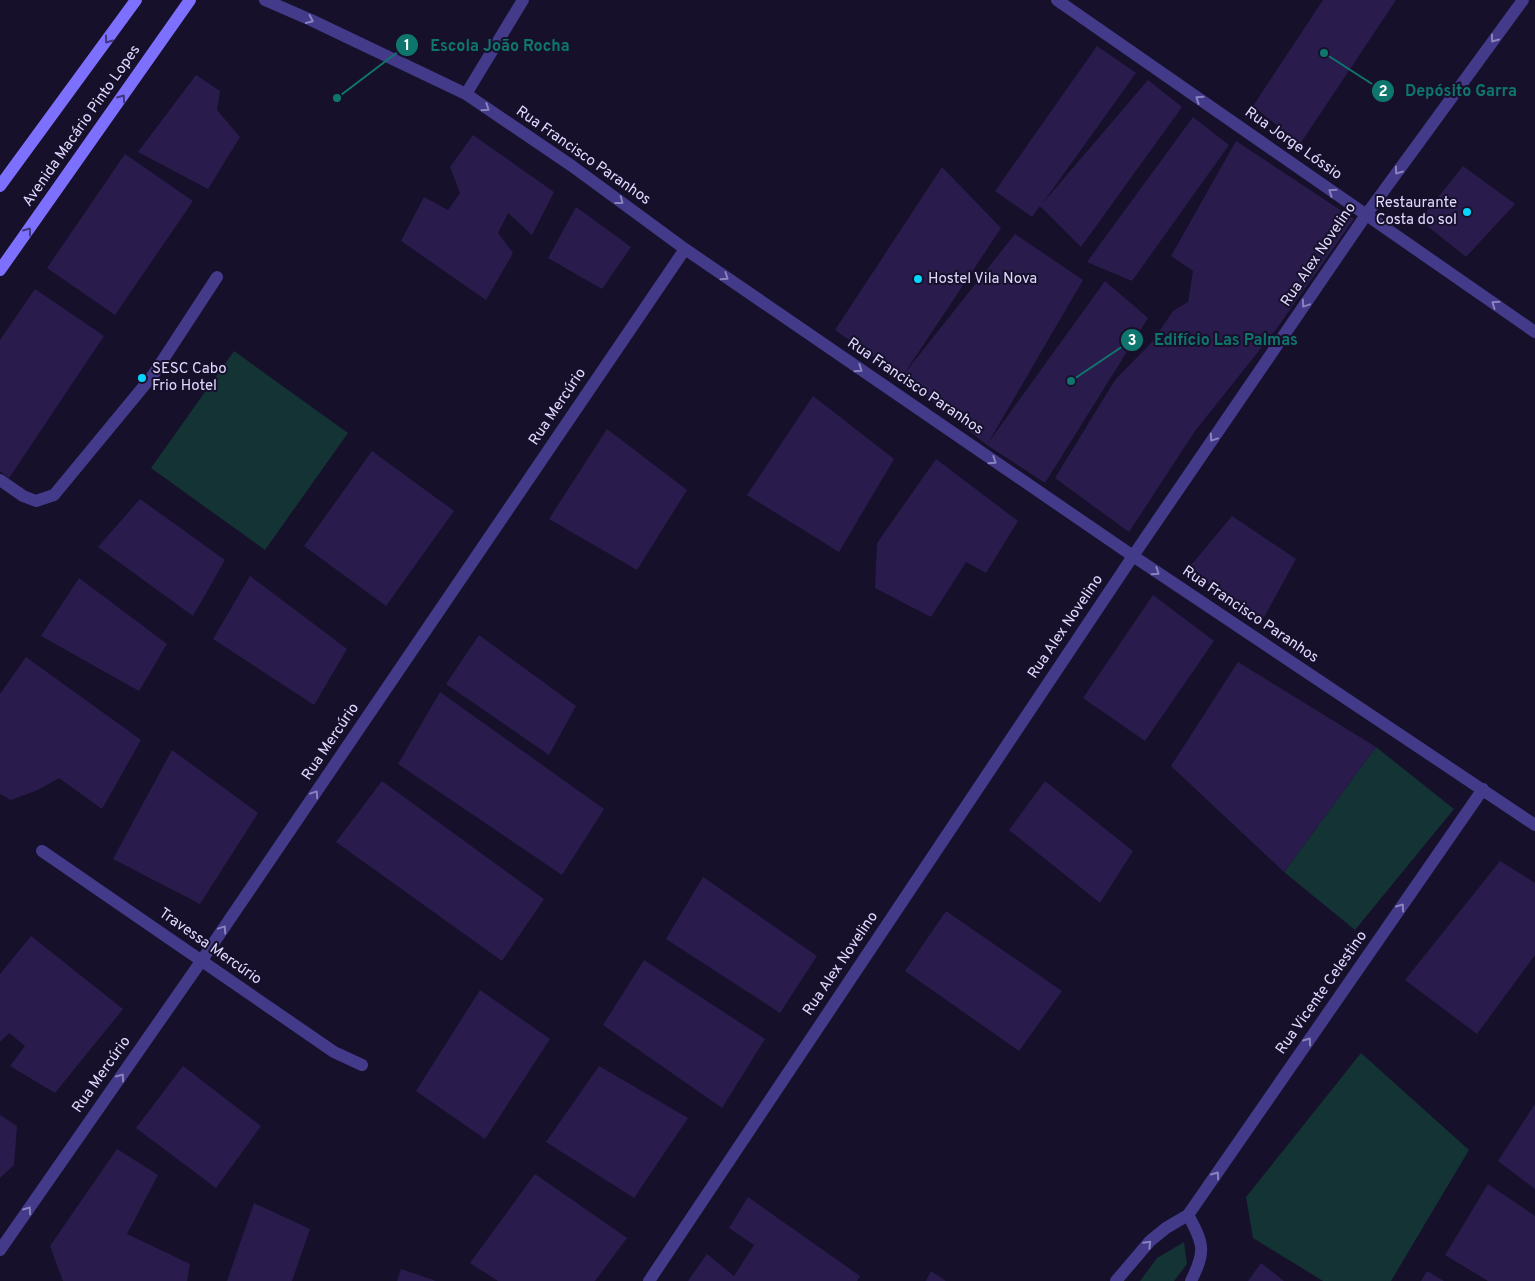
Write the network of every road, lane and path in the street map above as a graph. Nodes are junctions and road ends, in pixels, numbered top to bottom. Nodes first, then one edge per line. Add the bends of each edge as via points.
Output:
1 (136, 0) edge
2 (190, 0) edge
3 (265, 0) edge
4 (523, 0) edge
5 (1058, 0) edge
6 (1523, 0) edge
7 (466, 94) junction
8 (2, 180) edge
9 (1366, 215) junction
10 (685, 249) junction
11 (0, 270) edge
12 (217, 277) dead end
13 (1535, 332) edge
14 (0, 480) edge
15 (1133, 556) junction
16 (1483, 789) junction
17 (1535, 825) edge
18 (42, 851) dead end
19 (202, 960) junction
20 (362, 1065) dead end
21 (1188, 1215) junction
22 (0, 1250) edge
23 (649, 1281) edge
24 (1116, 1281) edge
25 (1190, 1281) edge

1 -> 8 main road, Avenida Macário Pinto Lopes
11 -> 2 main road, Avenida Macário Pinto Lopes
3 -> 7 street, Rua Francisco Paranhos
4 - 7 street
9 -> 5 street, Rua Jorge Lóssio
6 -> 9 street, Rua Alex Novelino
7 -> 10 street, Rua Francisco Paranhos
13 -> 9 street, Rua Jorge Lóssio
9 -> 15 street, Rua Alex Novelino
10 -> 15 street, Rua Francisco Paranhos
19 -> 10 street, Rua Mercúrio
12 - 14 street via 153,375 54,495 36,501
15 -> 16 street, Rua Francisco Paranhos
15 - 23 street, Rua Alex Novelino
16 - 17 street, Rua Francisco Paranhos
21 -> 16 street, Rua Vicente Celestino
18 - 19 street, Travessa Mercúrio
19 - 20 street, Travessa Mercúrio via 334,1052
22 -> 19 street, Rua Mercúrio
24 -> 21 street, Rua Vicente Celestino via 1150,1241
21 - 25 street via 1200,1237 1202,1249

